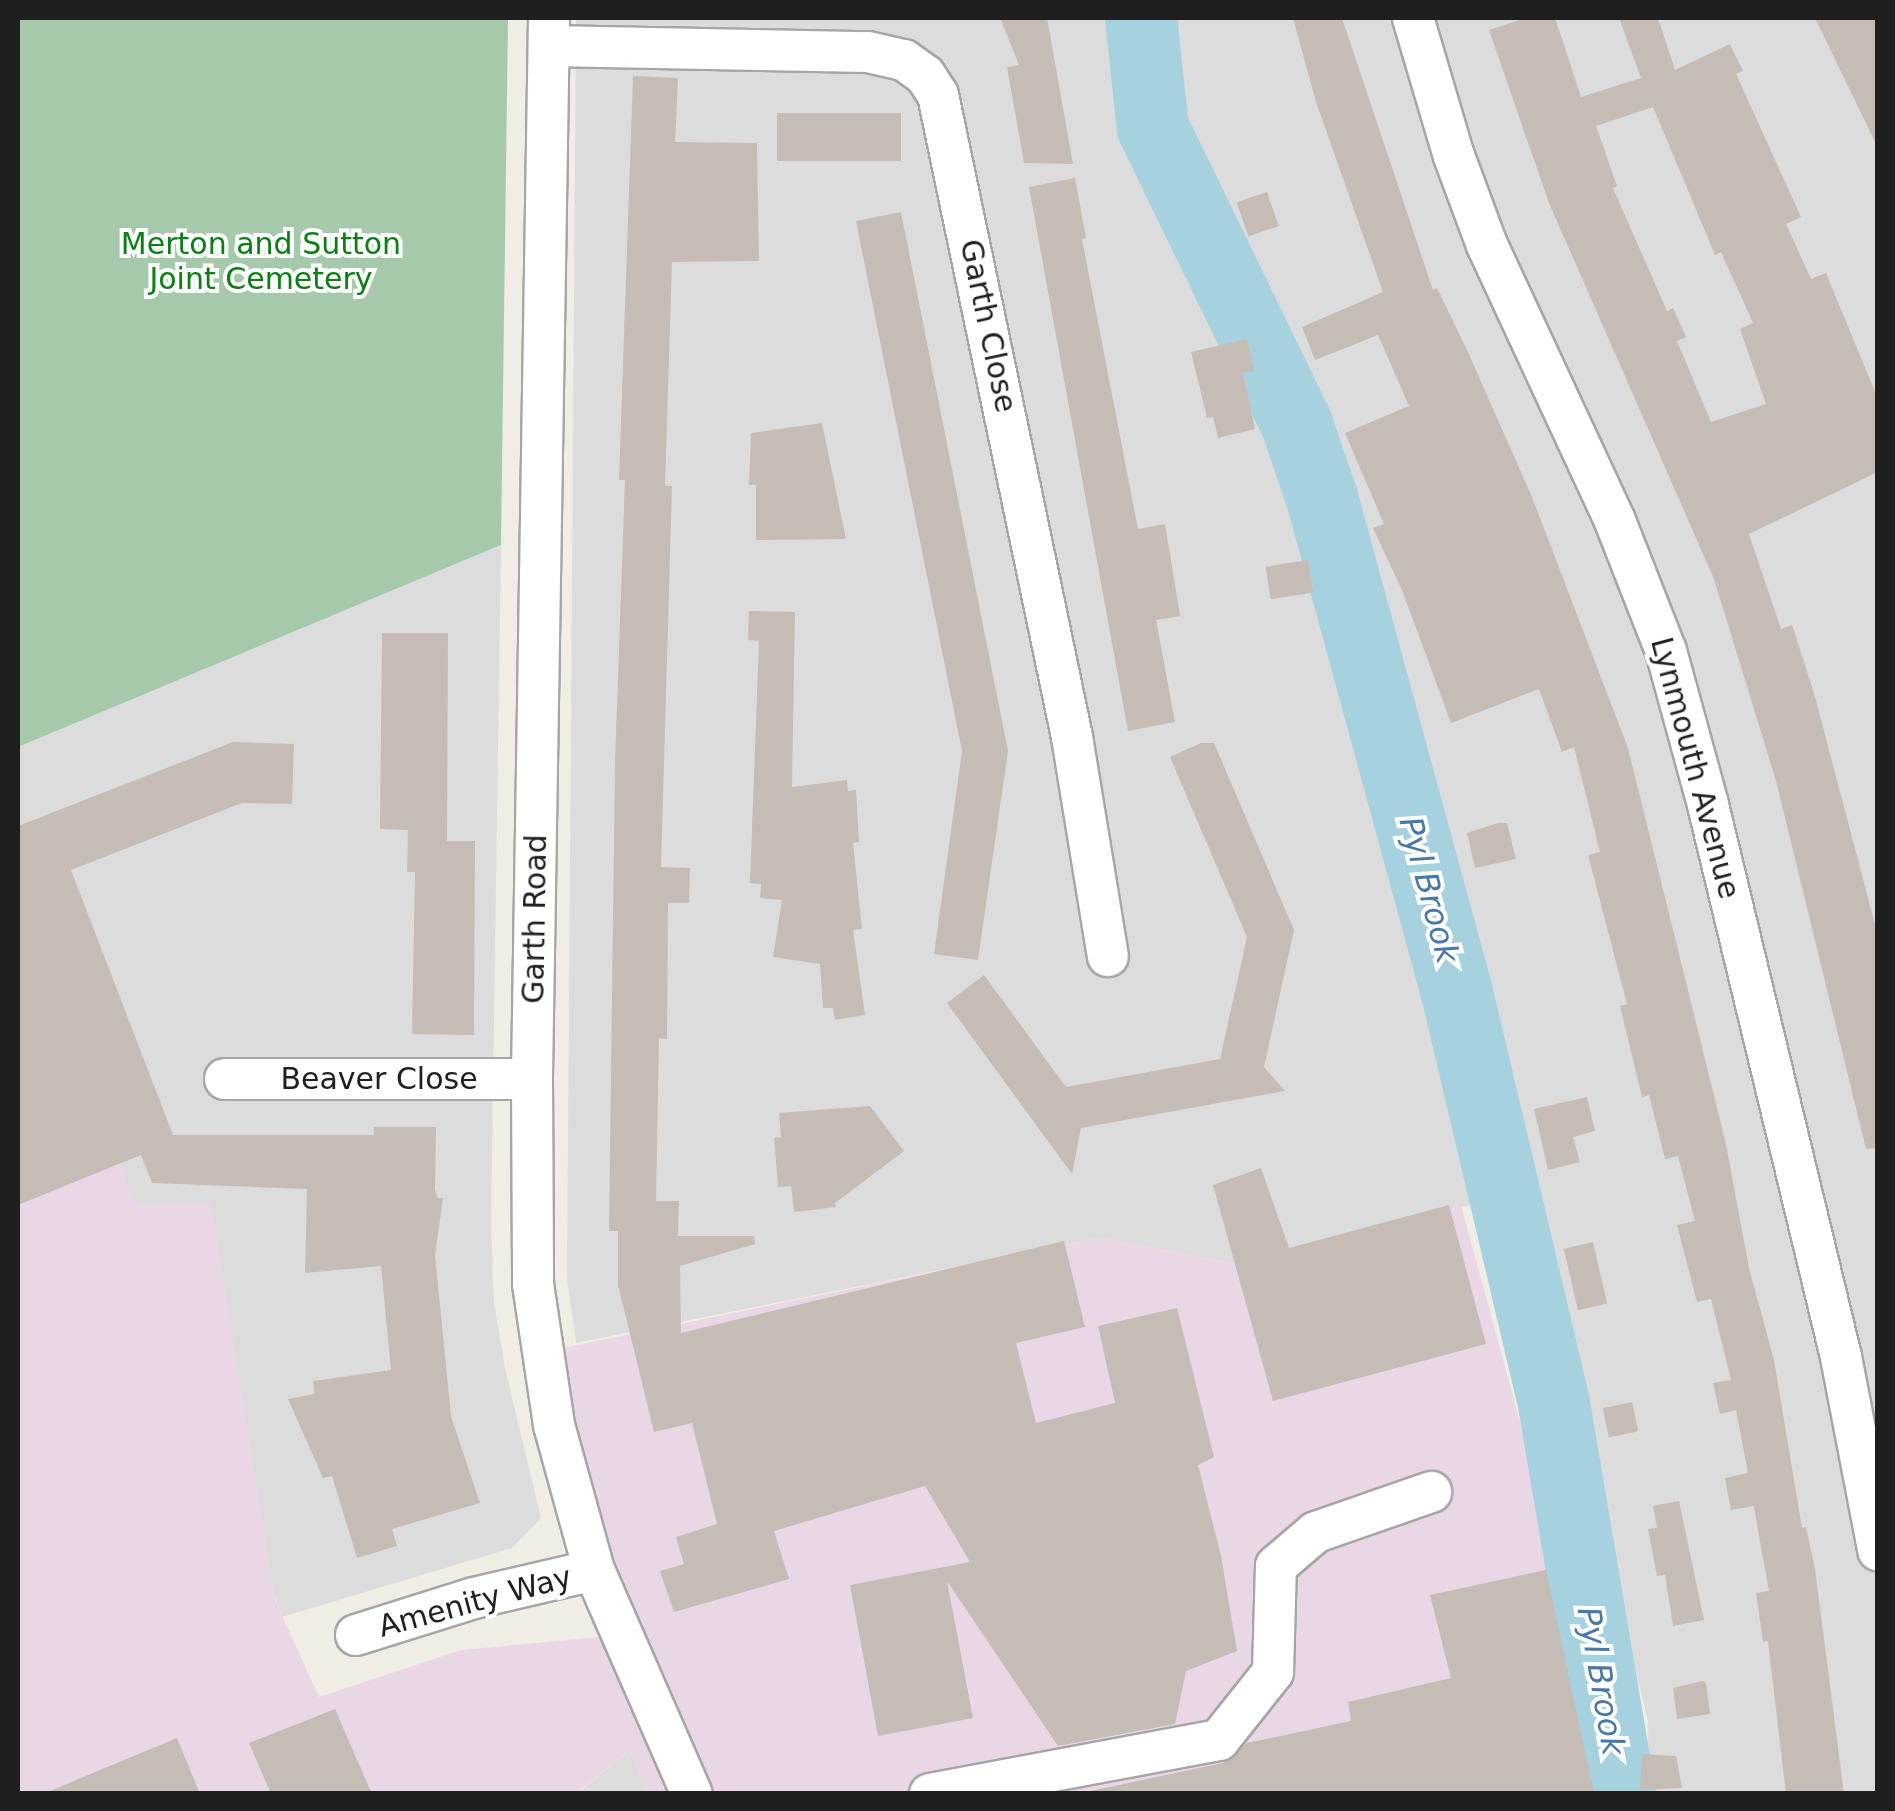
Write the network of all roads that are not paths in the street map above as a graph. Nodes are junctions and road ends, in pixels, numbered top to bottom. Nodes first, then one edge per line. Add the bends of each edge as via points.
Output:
1 (1412, 18) edge
2 (549, 32) edge
3 (1108, 956) dead end
4 (225, 1078) dead end
5 (532, 1079) junction
6 (1430, 1492) dead end
7 (1878, 1550) edge
8 (594, 1570) junction
9 (356, 1635) dead end
10 (692, 1794) edge
11 (930, 1794) edge

1 - 7 street, Lynmouth Avenue via 1486,244 1615,520 1666,651 1842,1357
2 - 3 street, Garth Close via 868,52 904,60 938,94 1072,737
2 - 5 street, Garth Road
4 - 5 street, Beaver Close
5 - 8 street, Garth Road via 533,1284 554,1424
6 - 11 street via 1316,1532 1276,1566 1273,1672 1219,1740
8 - 9 street, Amenity Way
8 - 10 street, Garth Road

